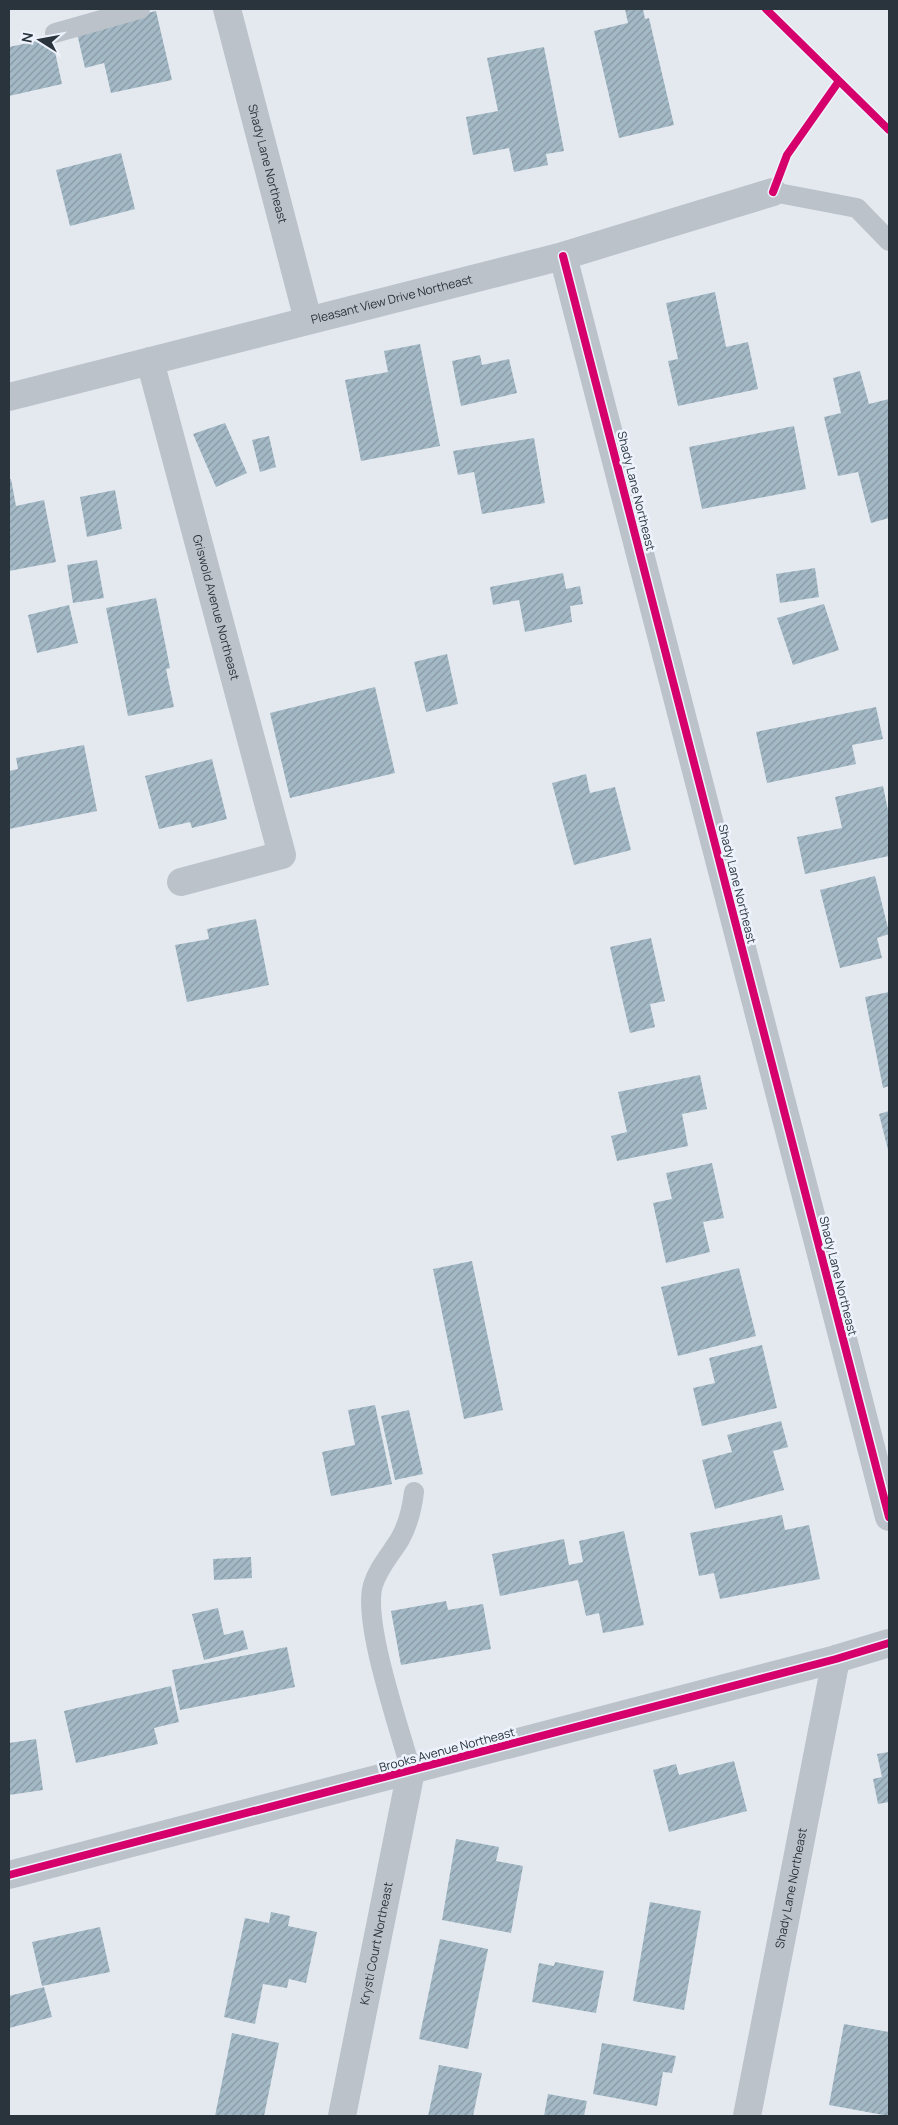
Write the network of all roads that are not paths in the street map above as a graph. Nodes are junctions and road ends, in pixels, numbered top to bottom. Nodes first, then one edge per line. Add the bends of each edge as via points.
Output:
1 (140, 9) edge
2 (227, 9) edge
3 (55, 33) dead end
4 (773, 192) joint
5 (889, 240) edge
6 (563, 256) junction
7 (308, 320) junction
8 (150, 361) junction
9 (9, 397) edge
10 (181, 882) dead end
11 (414, 1492) dead end
12 (889, 1517) edge
13 (889, 1643) edge
14 (836, 1659) junction
15 (411, 1771) junction
16 (9, 1875) edge
17 (342, 2116) edge
18 (747, 2116) edge

1 - 3 lane
2 - 7 street, Shady Lane Northeast
4 - 5 lane via 857,208
4 - 6 street, Pleasant View Drive Northeast
6 - 7 street, Pleasant View Drive Northeast
6 - 12 street, Shady Lane Northeast
7 - 8 street, Pleasant View Drive Northeast
8 - 9 street, Pleasant View Drive Northeast
8 - 10 street, Griswold Avenue Northeast via 282,855
11 - 15 lane via 412,1508 401,1537 380,1570 370,1602 372,1630
13 - 14 street, Brooks Avenue Northeast
14 - 15 street, Brooks Avenue Northeast
14 - 18 street, Shady Lane Northeast
15 - 16 street, Brooks Avenue Northeast
15 - 17 street, Krysti Court Northeast

